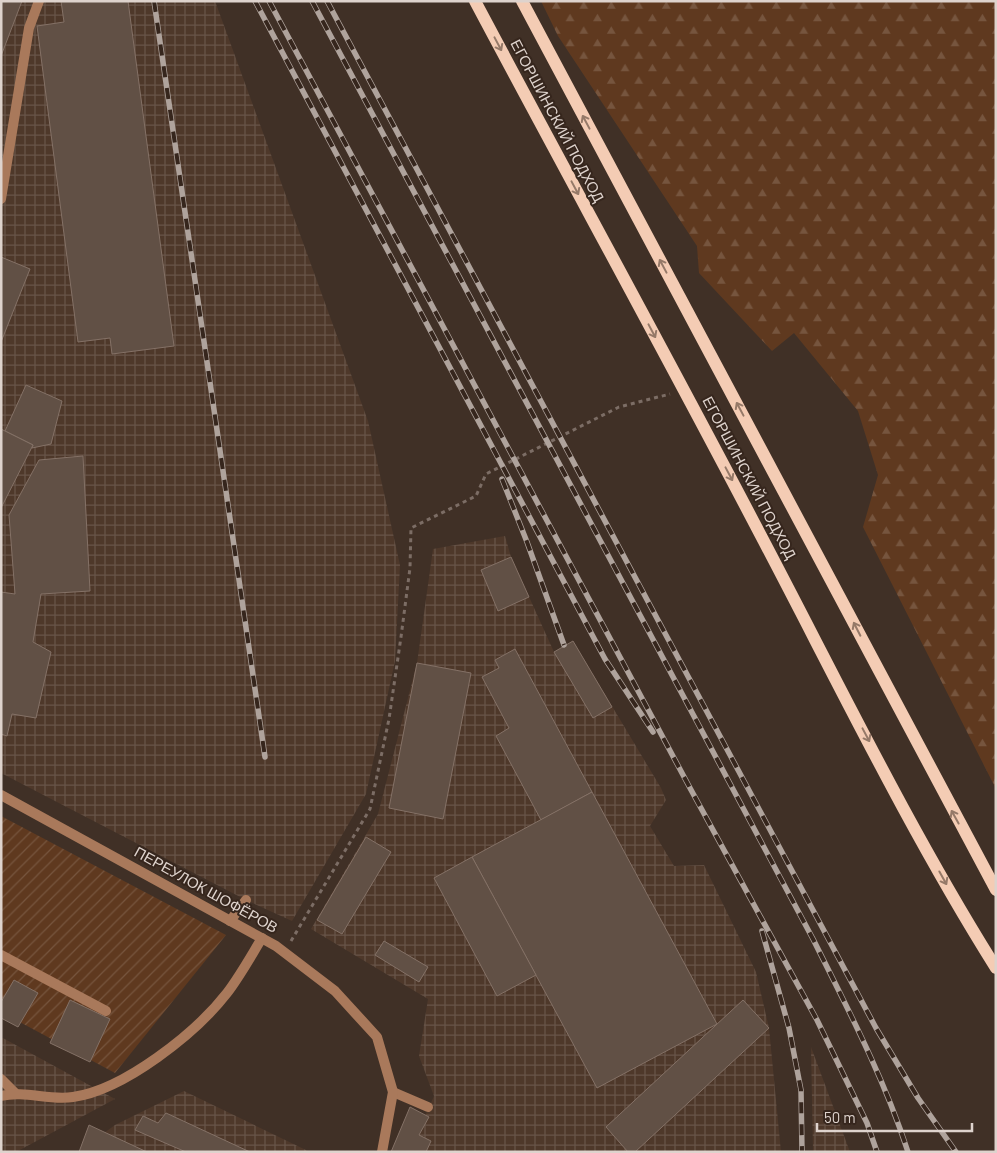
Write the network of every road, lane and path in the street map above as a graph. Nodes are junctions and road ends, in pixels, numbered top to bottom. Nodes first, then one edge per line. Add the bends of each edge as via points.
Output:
1 (39, 1) edge
2 (475, 1) edge
3 (522, 1) edge
4 (1, 199) edge
5 (684, 391) junction
6 (1, 795) edge
7 (996, 890) edge
8 (246, 900) dead end
9 (230, 921) junction
10 (262, 938) junction
11 (284, 952) junction
12 (1, 955) edge
13 (996, 968) edge
14 (106, 1012) dead end
15 (1, 1079) edge
16 (15, 1092) junction
17 (393, 1092) junction
18 (1, 1096) edge
19 (428, 1107) dead end
20 (382, 1152) edge

1 - 4 street via 29,28
2 -> 5 main road, ЕГОРШИНСКИЙ ПОДХОД
7 -> 3 main road, ЕГОРШИНСКИЙ ПОДХОД
5 - 11 path via 619,407 486,474 476,496 411,528 410,568 401,637 389,719 370,809
5 -> 13 main road, ЕГОРШИНСКИЙ ПОДХОД via 904,807
6 - 9 street, ПЕРЕУЛОК ШОФЁРОВ
8 - 9 street
9 - 10 street, ПЕРЕУЛОК ШОФЁРОВ
10 - 11 street, ПЕРЕУЛОК ШОФЁРОВ
10 - 16 street via 227,993 192,1029 145,1066 109,1087 72,1098
11 - 17 street, ПЕРЕУЛОК ШОФЁРОВ via 335,991 378,1036
12 - 14 street
15 - 16 street
16 - 18 street
17 - 19 street
17 - 20 street

